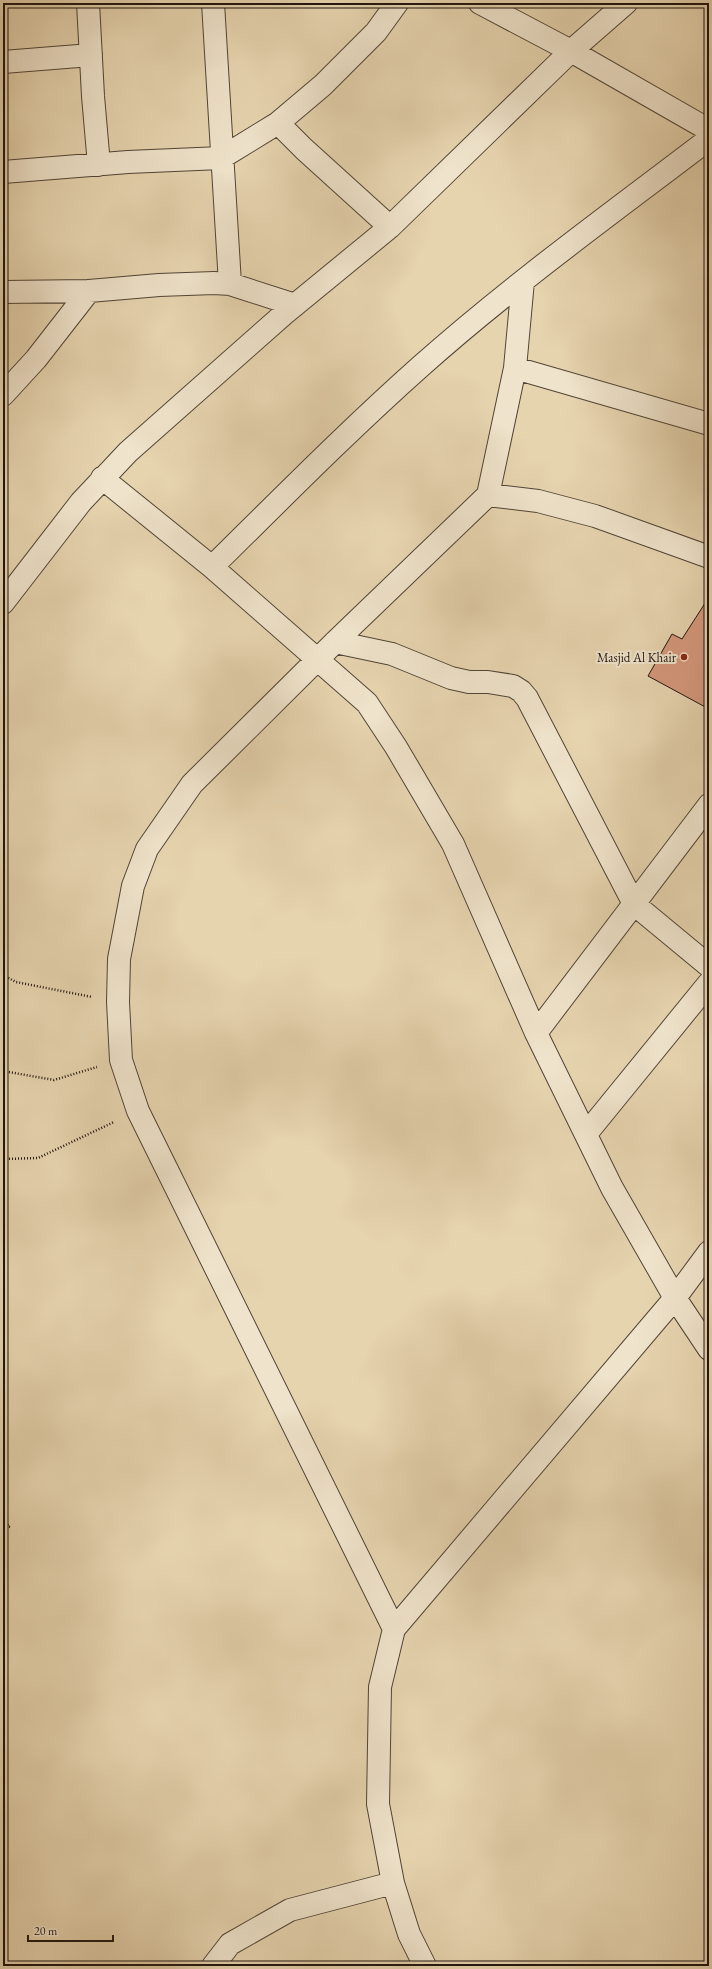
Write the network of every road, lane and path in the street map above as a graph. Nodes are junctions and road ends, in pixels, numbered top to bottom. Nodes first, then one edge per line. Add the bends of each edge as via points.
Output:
1 (88, 3) edge
2 (213, 3) edge
3 (397, 3) edge
4 (480, 3) edge
5 (626, 3) edge
6 (571, 51) junction
7 (90, 55) junction
8 (3, 62) edge
9 (278, 123) junction
10 (709, 130) edge
11 (709, 139) edge
12 (221, 158) junction
13 (99, 165) junction
14 (3, 172) edge
15 (390, 227) junction
16 (523, 281) junction
17 (230, 284) junction
18 (89, 291) junction
19 (3, 292) edge
20 (295, 305) junction
21 (515, 368) junction
22 (3, 395) edge
23 (709, 424) edge
24 (102, 478) junction
25 (488, 495) junction
26 (709, 557) edge
27 (212, 567) junction
28 (3, 603) edge
29 (335, 642) junction
30 (318, 661) junction
31 (709, 805) edge
32 (634, 904) junction
33 (709, 966) edge
34 (3, 974) edge
35 (709, 983) edge
36 (118, 1002) junction
37 (536, 1033) junction
38 (121, 1060) junction
39 (3, 1071) edge
40 (138, 1111) junction
41 (586, 1134) junction
42 (3, 1159) edge
43 (709, 1252) edge
44 (675, 1298) junction
45 (709, 1349) edge
46 (3, 1522) edge
47 (3, 1526) edge
48 (394, 1629) junction
49 (392, 1883) junction
50 (213, 1966) edge
51 (424, 1966) edge

1 - 7 street
2 - 12 street
3 - 9 street via 376,32 343,66
4 - 6 street
5 - 6 street
6 - 10 street
6 - 15 street
7 - 8 street
7 - 13 street
9 - 12 street
9 - 15 street
11 - 16 street
12 - 13 street
12 - 17 street
13 - 14 street
15 - 20 street
16 - 21 street
16 - 27 street via 422,364
17 - 18 street via 194,283
17 - 20 street
18 - 19 street
18 - 22 street via 36,359
20 - 24 street via 157,425
21 - 23 street
21 - 25 street
24 - 27 street
24 - 28 street
25 - 26 street via 538,501 596,516
25 - 29 street
27 - 30 street
29 - 30 street
29 - 32 street via 392,654 450,678 507,685 521,691 527,698
30 - 36 street via 192,784 147,849 126,913 119,959
30 - 37 street via 367,703 449,837
31 - 32 street
32 - 33 street
32 - 37 street
34 - 36 path via 16,982
35 - 41 street
36 - 38 street
37 - 41 street
38 - 39 path via 54,1080
38 - 40 street
40 - 42 path via 38,1158
40 - 48 street
41 - 44 street via 612,1188
43 - 44 street
44 - 45 street
44 - 48 street
46 - 47 path via 10,1527
48 - 49 street via 380,1687 378,1804
49 - 50 street via 290,1910 230,1944
49 - 51 street via 409,1934

